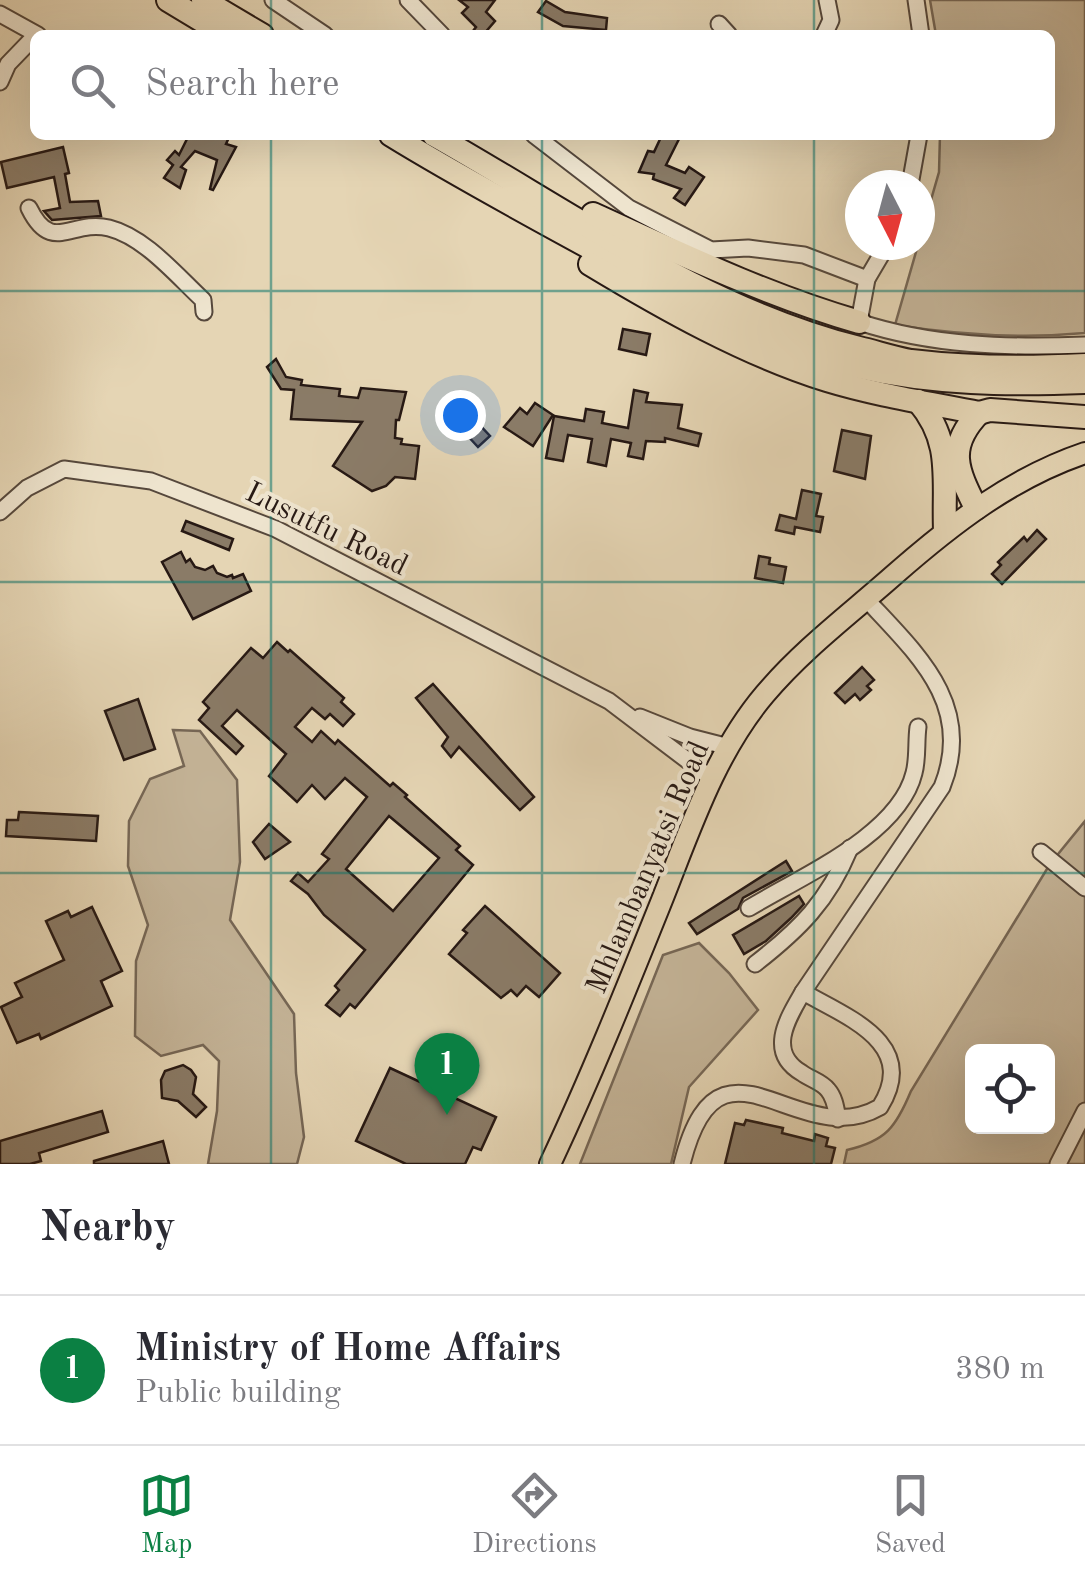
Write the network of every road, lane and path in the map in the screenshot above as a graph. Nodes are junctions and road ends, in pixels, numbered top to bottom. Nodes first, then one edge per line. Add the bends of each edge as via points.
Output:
1 (168, 0) edge
2 (203, 0) edge
3 (273, 0) edge
4 (408, 0) edge
5 (827, 0) edge
6 (916, 0) edge
7 (0, 14) edge
8 (218, 30) edge
9 (254, 30) edge
10 (317, 30) edge
11 (437, 30) edge
12 (826, 30) edge
13 (920, 30) edge
14 (30, 32) edge
15 (30, 41) edge
16 (0, 82) edge
17 (399, 140) edge
18 (443, 140) edge
19 (541, 140) edge
20 (917, 140) edge
21 (472, 157) junction
22 (912, 170) edge
23 (472, 184) junction
24 (29, 208) dead end
25 (879, 260) edge
26 (856, 305) junction
27 (204, 312) dead end
28 (1085, 344) edge
29 (1085, 365) edge
30 (1085, 382) edge
31 (918, 401) junction
32 (979, 413) junction
33 (1085, 416) edge
34 (1085, 453) edge
35 (976, 508) junction
36 (0, 512) edge
37 (945, 530) junction
38 (866, 599) junction
39 (623, 710) junction
40 (918, 726) dead end
41 (729, 748) junction
42 (712, 779) junction
43 (850, 848) junction
44 (1041, 852) dead end
45 (1085, 888) edge
46 (749, 908) dead end
47 (755, 964) dead end
48 (803, 992) junction
49 (1085, 1110) edge
50 (838, 1119) junction
51 (550, 1164) edge
52 (682, 1164) edge
53 (1058, 1164) edge

1 - 8 highway
2 - 9 highway
3 - 10 street
4 - 11 street
5 - 12 street
6 - 13 street
7 - 14 street
15 - 16 street
17 - 23 highway
18 - 21 highway
19 - 26 street via 630,208 711,250 804,256
20 - 22 street
21 - 26 highway via 731,277
21 - 29 highway via 691,285 826,340 908,360 1011,368
23 - 30 highway via 695,306 774,340 930,380
23 - 31 highway via 647,298 785,365
24 - 27 street via 46,232 94,224 118,230 204,300
25 - 26 street
26 - 28 street via 939,342
31 - 32 highway
31 - 37 highway via 941,436
32 - 33 highway
32 - 35 highway via 964,430 956,462
34 - 35 main road, Mhlambanyatsi Road
35 - 37 main road, Mhlambanyatsi Road
36 - 39 street, Lusutfu Road via 64,469 152,480 276,530
37 - 38 main road, Mhlambanyatsi Road
38 - 41 main road, Mhlambanyatsi Road via 764,696
38 - 48 street via 938,686 949,710 952,753 942,786
39 - 41 street, Lusutfu Road
39 - 42 street, Lusutfu Road
40 - 43 street via 908,790 894,812
41 - 42 main road, Mhlambanyatsi Road
42 - 51 main road, Mhlambanyatsi Road
43 - 46 street
43 - 47 street via 798,931
44 - 45 street
48 - 50 street via 783,1027 782,1047 797,1071 827,1088
48 - 50 street via 877,1038 892,1066 880,1107
49 - 53 street
50 - 52 street via 728,1092 704,1107

